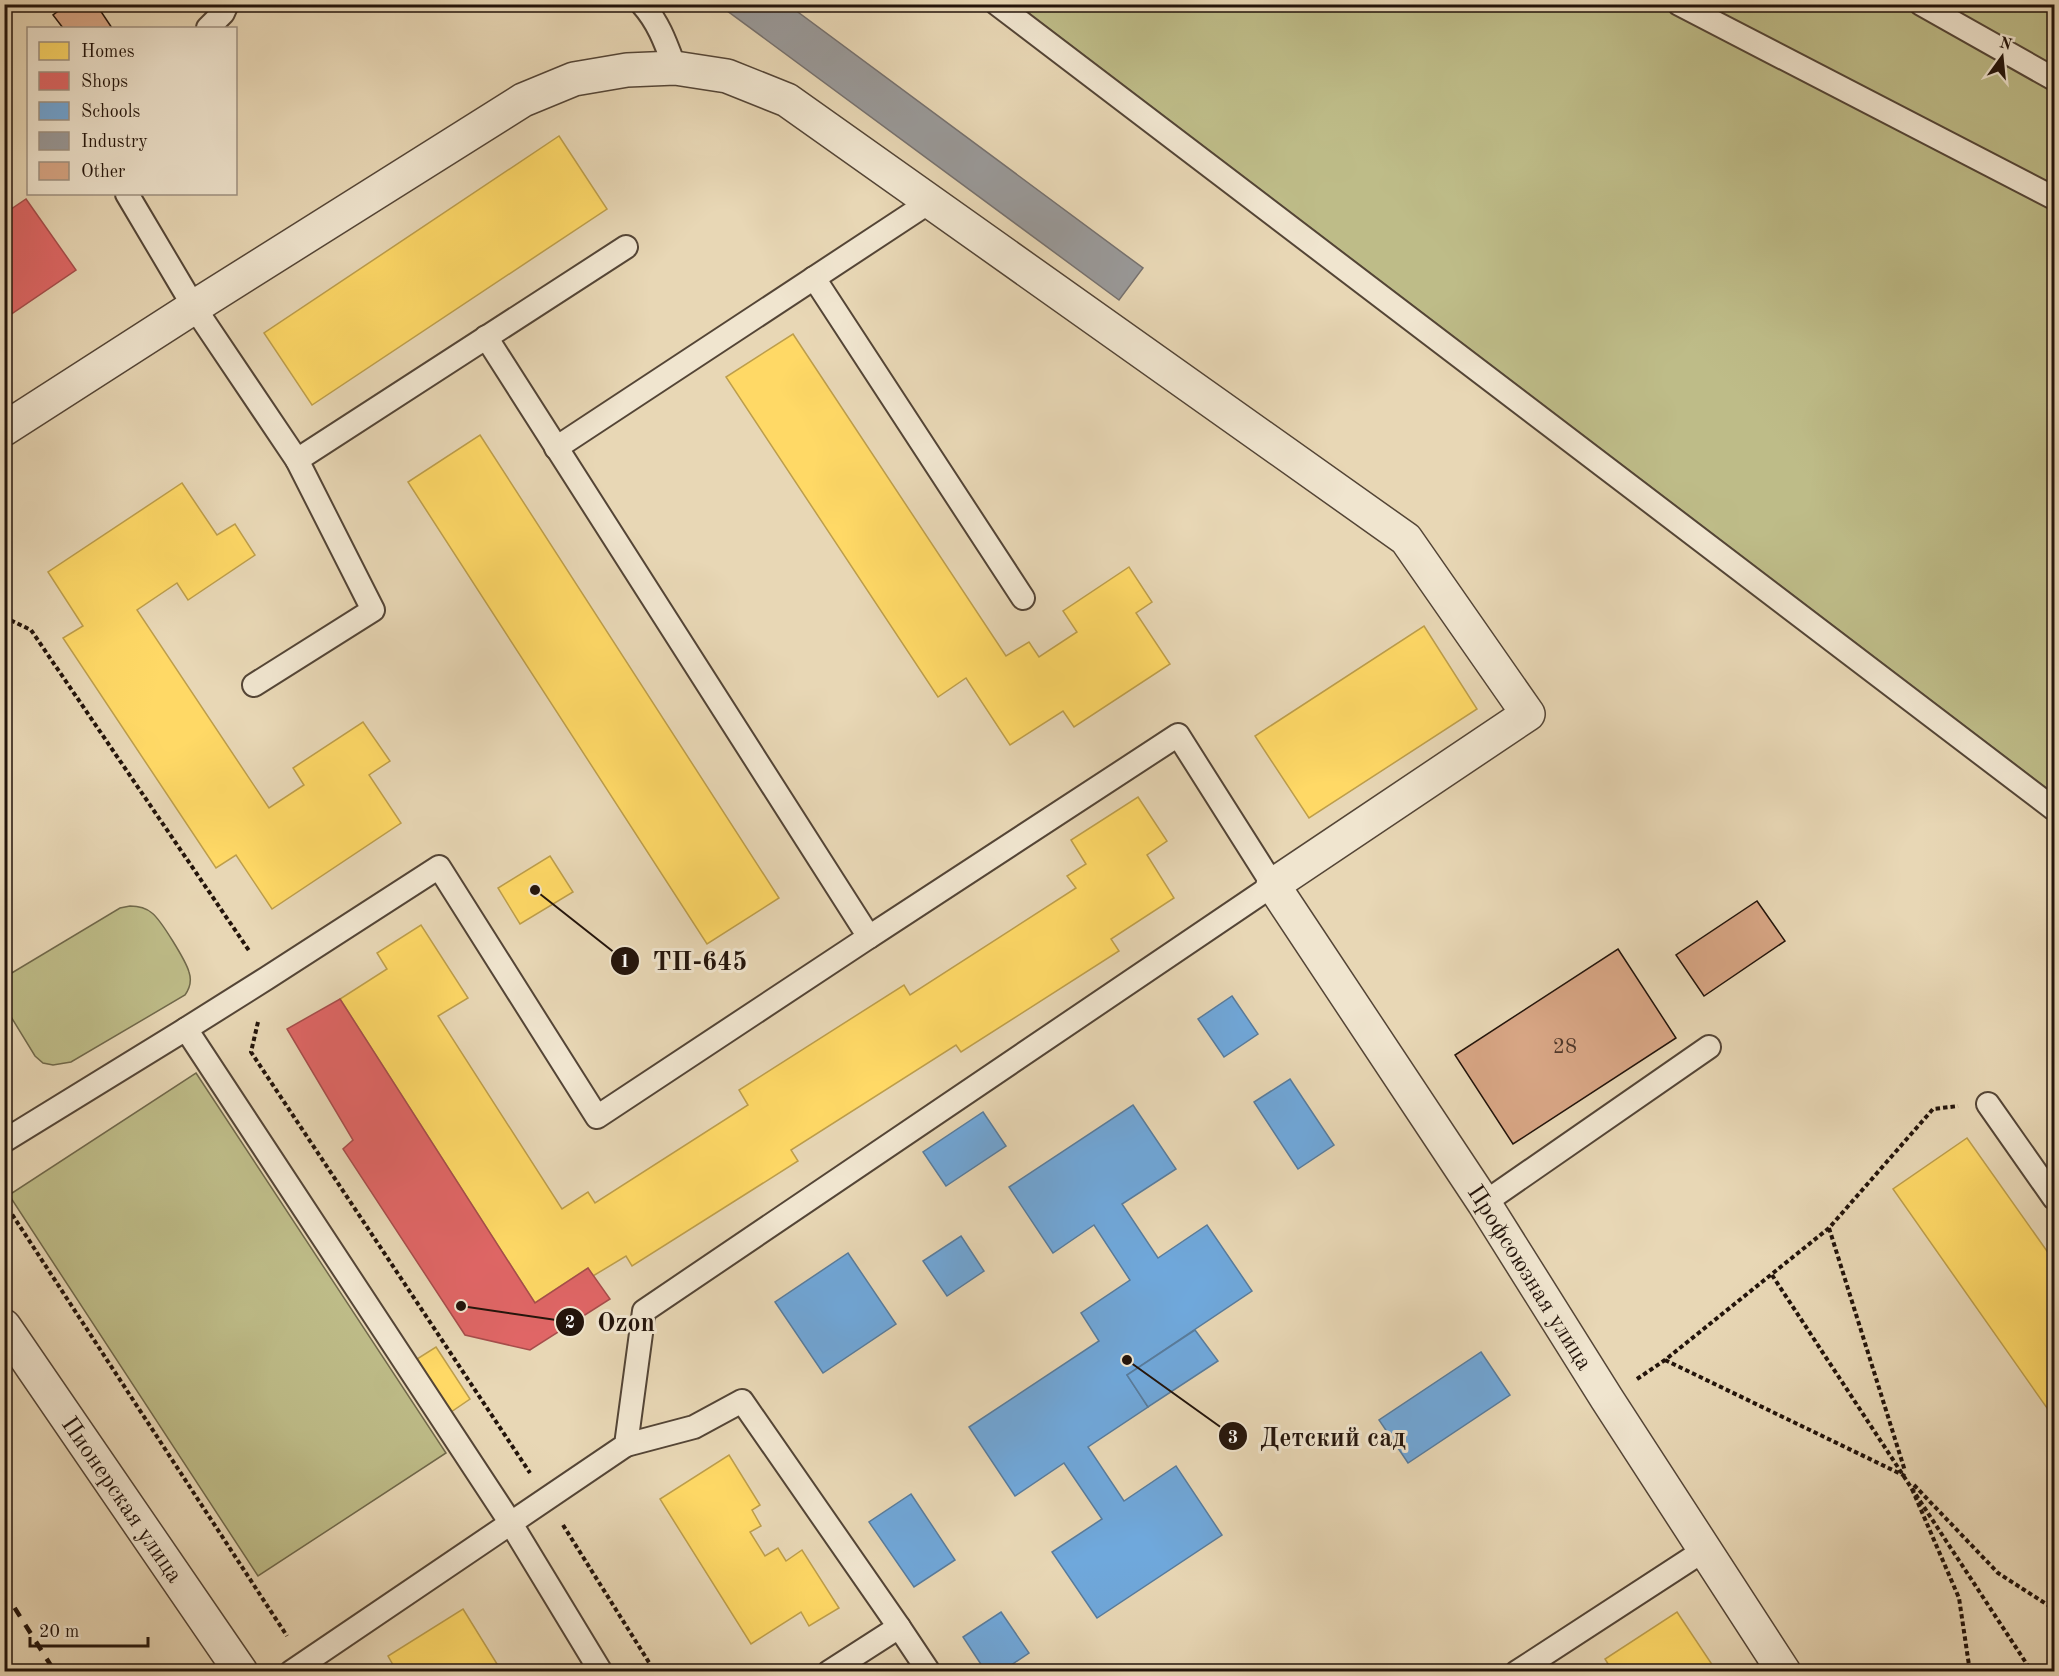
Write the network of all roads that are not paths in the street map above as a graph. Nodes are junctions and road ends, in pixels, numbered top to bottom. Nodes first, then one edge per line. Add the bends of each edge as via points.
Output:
1 (226, 4) edge
2 (642, 4) edge
3 (997, 4) edge
4 (1679, 4) edge
5 (1921, 4) edge
6 (209, 27) edge
7 (675, 68) junction
8 (2055, 79) edge
9 (128, 195) edge
10 (2055, 198) edge
11 (931, 201) junction
12 (626, 247) dead end
13 (814, 278) junction
14 (194, 307) junction
15 (486, 337) junction
16 (4, 429) edge
17 (556, 448) junction
18 (297, 460) junction
19 (1023, 598) dead end
20 (254, 685) dead end
21 (2055, 809) edge
22 (1274, 885) junction
23 (869, 937) junction
24 (186, 1029) junction
25 (1709, 1047) dead end
26 (1988, 1104) road end
27 (4, 1141) edge
28 (2055, 1198) edge
29 (1484, 1203) junction
30 (4, 1326) edge
31 (626, 1445) junction
32 (510, 1521) junction
33 (1706, 1549) junction
34 (899, 1627) junction
35 (298, 1667) edge
36 (241, 1671) edge
37 (601, 1671) edge
38 (829, 1671) edge
39 (929, 1671) edge
40 (1516, 1671) edge
41 (1784, 1671) edge

1 - 6 lane
2 - 7 lane via 663,33
3 - 21 lane
4 - 10 lane
5 - 8 lane
7 - 11 street via 727,76 787,100
7 - 14 street via 627,70 574,79 523,100
9 - 14 lane
11 - 13 lane
11 - 22 street via 1406,539 1528,714
12 - 15 lane
13 - 17 lane
13 - 19 lane
14 - 16 street
14 - 18 lane
15 - 17 lane
15 - 18 lane
17 - 23 lane
18 - 20 lane via 373,610
22 - 23 lane via 1178,735
22 - 29 street, Профсоюзная улица
22 - 31 lane via 644,1311
23 - 24 lane via 597,1117 439,867
24 - 27 lane
24 - 32 lane
25 - 29 lane
26 - 28 lane
29 - 33 street, Профсоюзная улица
30 - 36 street, Пионерская улица
31 - 32 lane
31 - 34 lane via 694,1427 742,1401
32 - 35 lane
32 - 37 lane
33 - 40 lane
33 - 41 street, Профсоюзная улица
34 - 38 lane
34 - 39 lane

